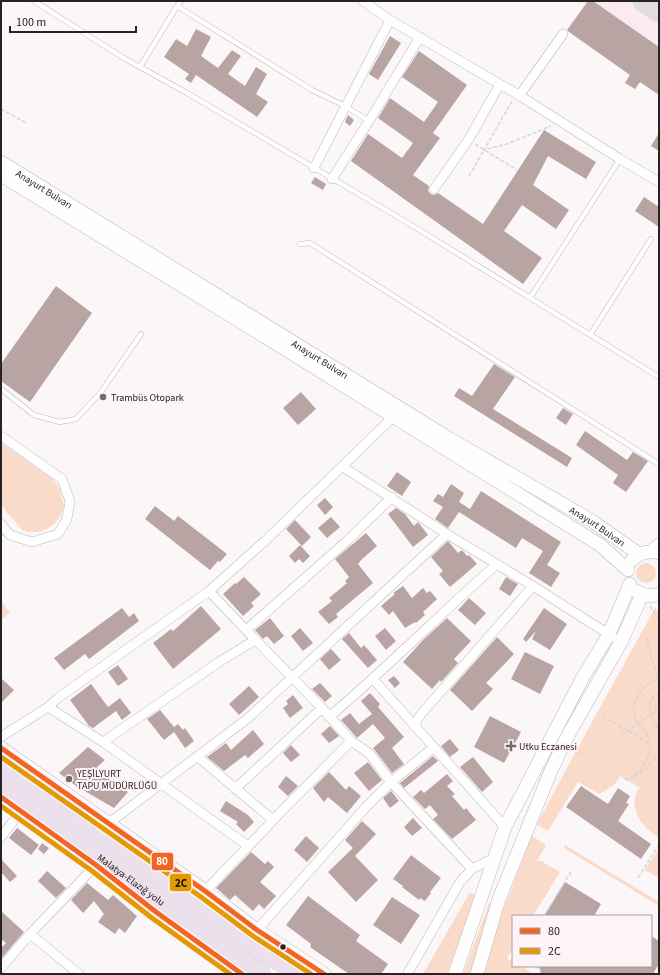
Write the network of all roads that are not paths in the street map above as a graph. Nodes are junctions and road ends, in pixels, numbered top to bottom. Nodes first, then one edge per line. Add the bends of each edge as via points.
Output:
1 (34, 1) edge
2 (181, 1) edge
3 (363, 1) edge
4 (177, 6) junction
5 (390, 20) junction
6 (562, 34) dead end
7 (420, 37) junction
8 (140, 67) junction
9 (500, 84) junction
10 (518, 95) junction
11 (345, 106) junction
12 (370, 121) junction
13 (620, 159) junction
14 (1, 162) edge
15 (314, 168) junction
16 (1, 175) edge
17 (332, 179) junction
18 (659, 182) edge
19 (434, 189) dead end
20 (651, 238) dead end
21 (300, 244) dead end
22 (530, 298) junction
23 (141, 334) dead end
24 (590, 335) junction
25 (659, 377) edge
26 (1, 389) edge
27 (393, 417) junction
28 (1, 436) edge
29 (659, 464) edge
30 (343, 467) junction
31 (392, 497) junction
32 (1, 524) edge
33 (447, 534) junction
34 (659, 543) edge
35 (648, 553) edge
36 (497, 564) junction
37 (628, 570) junction
38 (630, 584) junction
39 (533, 586) junction
40 (209, 591) junction
41 (659, 594) edge
42 (642, 595) junction
43 (246, 630) junction
44 (609, 634) junction
45 (255, 640) junction
46 (621, 642) junction
47 (293, 678) junction
48 (373, 679) junction
49 (48, 707) junction
50 (322, 708) junction
51 (329, 717) junction
52 (414, 726) junction
53 (1, 736) edge
54 (103, 742) junction
55 (351, 742) junction
56 (1, 748) edge
57 (433, 748) junction
58 (198, 757) junction
59 (1, 765) edge
60 (391, 782) junction
61 (162, 784) junction
62 (1, 785) edge
63 (235, 789) junction
64 (1, 797) edge
65 (21, 810) junction
66 (273, 820) junction
67 (109, 823) junction
68 (505, 827) junction
69 (1, 837) edge
70 (248, 846) junction
71 (494, 858) junction
72 (97, 860) junction
73 (472, 869) junction
74 (204, 891) junction
75 (257, 930) junction
76 (30, 934) junction
77 (1, 968) edge
78 (478, 971) edge
79 (408, 973) edge
80 (79, 974) edge
81 (242, 974) edge
82 (262, 974) edge
83 (299, 974) edge
84 (324, 974) edge
85 (455, 974) edge

1 - 8 lane
2 - 4 lane
3 - 5 street
4 - 8 lane
4 - 11 lane via 312,90
5 - 7 street
5 - 11 street
6 - 10 street
7 - 9 street
7 - 12 street
8 - 15 lane
9 - 10 street
9 - 19 street via 469,139
10 - 13 street
11 - 12 lane
11 - 15 street
12 - 17 street
13 - 18 street
13 - 22 lane
14 - 35 main road, Anayurt Bulvarı via 437,430
15 - 17 lane
16 - 27 main road, Anayurt Bulvarı
17 - 22 lane
20 - 24 lane
21 - 29 lane via 310,243
22 - 24 lane
23 - 26 lane via 101,392 76,419 60,422 34,415
24 - 25 lane
27 - 30 street
27 - 37 main road, Anayurt Bulvarı via 600,545
28 - 32 street via 62,479 70,501 67,519 58,534 32,542 10,535
30 - 31 street
30 - 40 street
31 - 33 street
31 - 43 street via 348,540
33 - 36 street
33 - 47 street
34 - 35 street
35 - 37 main road via 631,562
36 - 39 street
36 - 48 street
37 - 38 main road
38 - 42 main road
38 - 44 main road
39 - 44 street
39 - 52 street via 421,714
40 - 43 street
40 - 49 street
41 - 42 main road
42 - 46 main road
43 - 45 street
44 - 46 street
44 - 68 main road via 583,677
45 - 47 street
45 - 54 street
46 - 78 main road via 567,737 550,773 499,900
47 - 50 street
47 - 58 street via 247,719
48 - 51 street
48 - 52 street
49 - 53 street
49 - 54 street
50 - 51 street
50 - 63 street
51 - 55 street
52 - 57 street
54 - 61 street
55 - 60 street via 369,754
55 - 66 street
56 - 67 main road
57 - 60 street
57 - 68 street
58 - 61 street
58 - 63 street
59 - 83 highway, Malatya-Elazığ yolu via 257,948
60 - 73 street
60 - 75 street
61 - 67 street
61 - 70 street
62 - 72 highway, Malatya-Elazığ yolu
63 - 66 street
64 - 65 main road
65 - 69 street
65 - 72 main road via 66,844
66 - 70 street
67 - 74 main road
68 - 71 main road
70 - 74 street
71 - 73 street
71 - 85 main road
72 - 76 street
72 - 81 main road via 156,912
72 - 82 highway, Malatya-Elazığ yolu
73 - 79 street via 460,882
74 - 75 main road
75 - 84 main road
76 - 77 street
76 - 80 street

